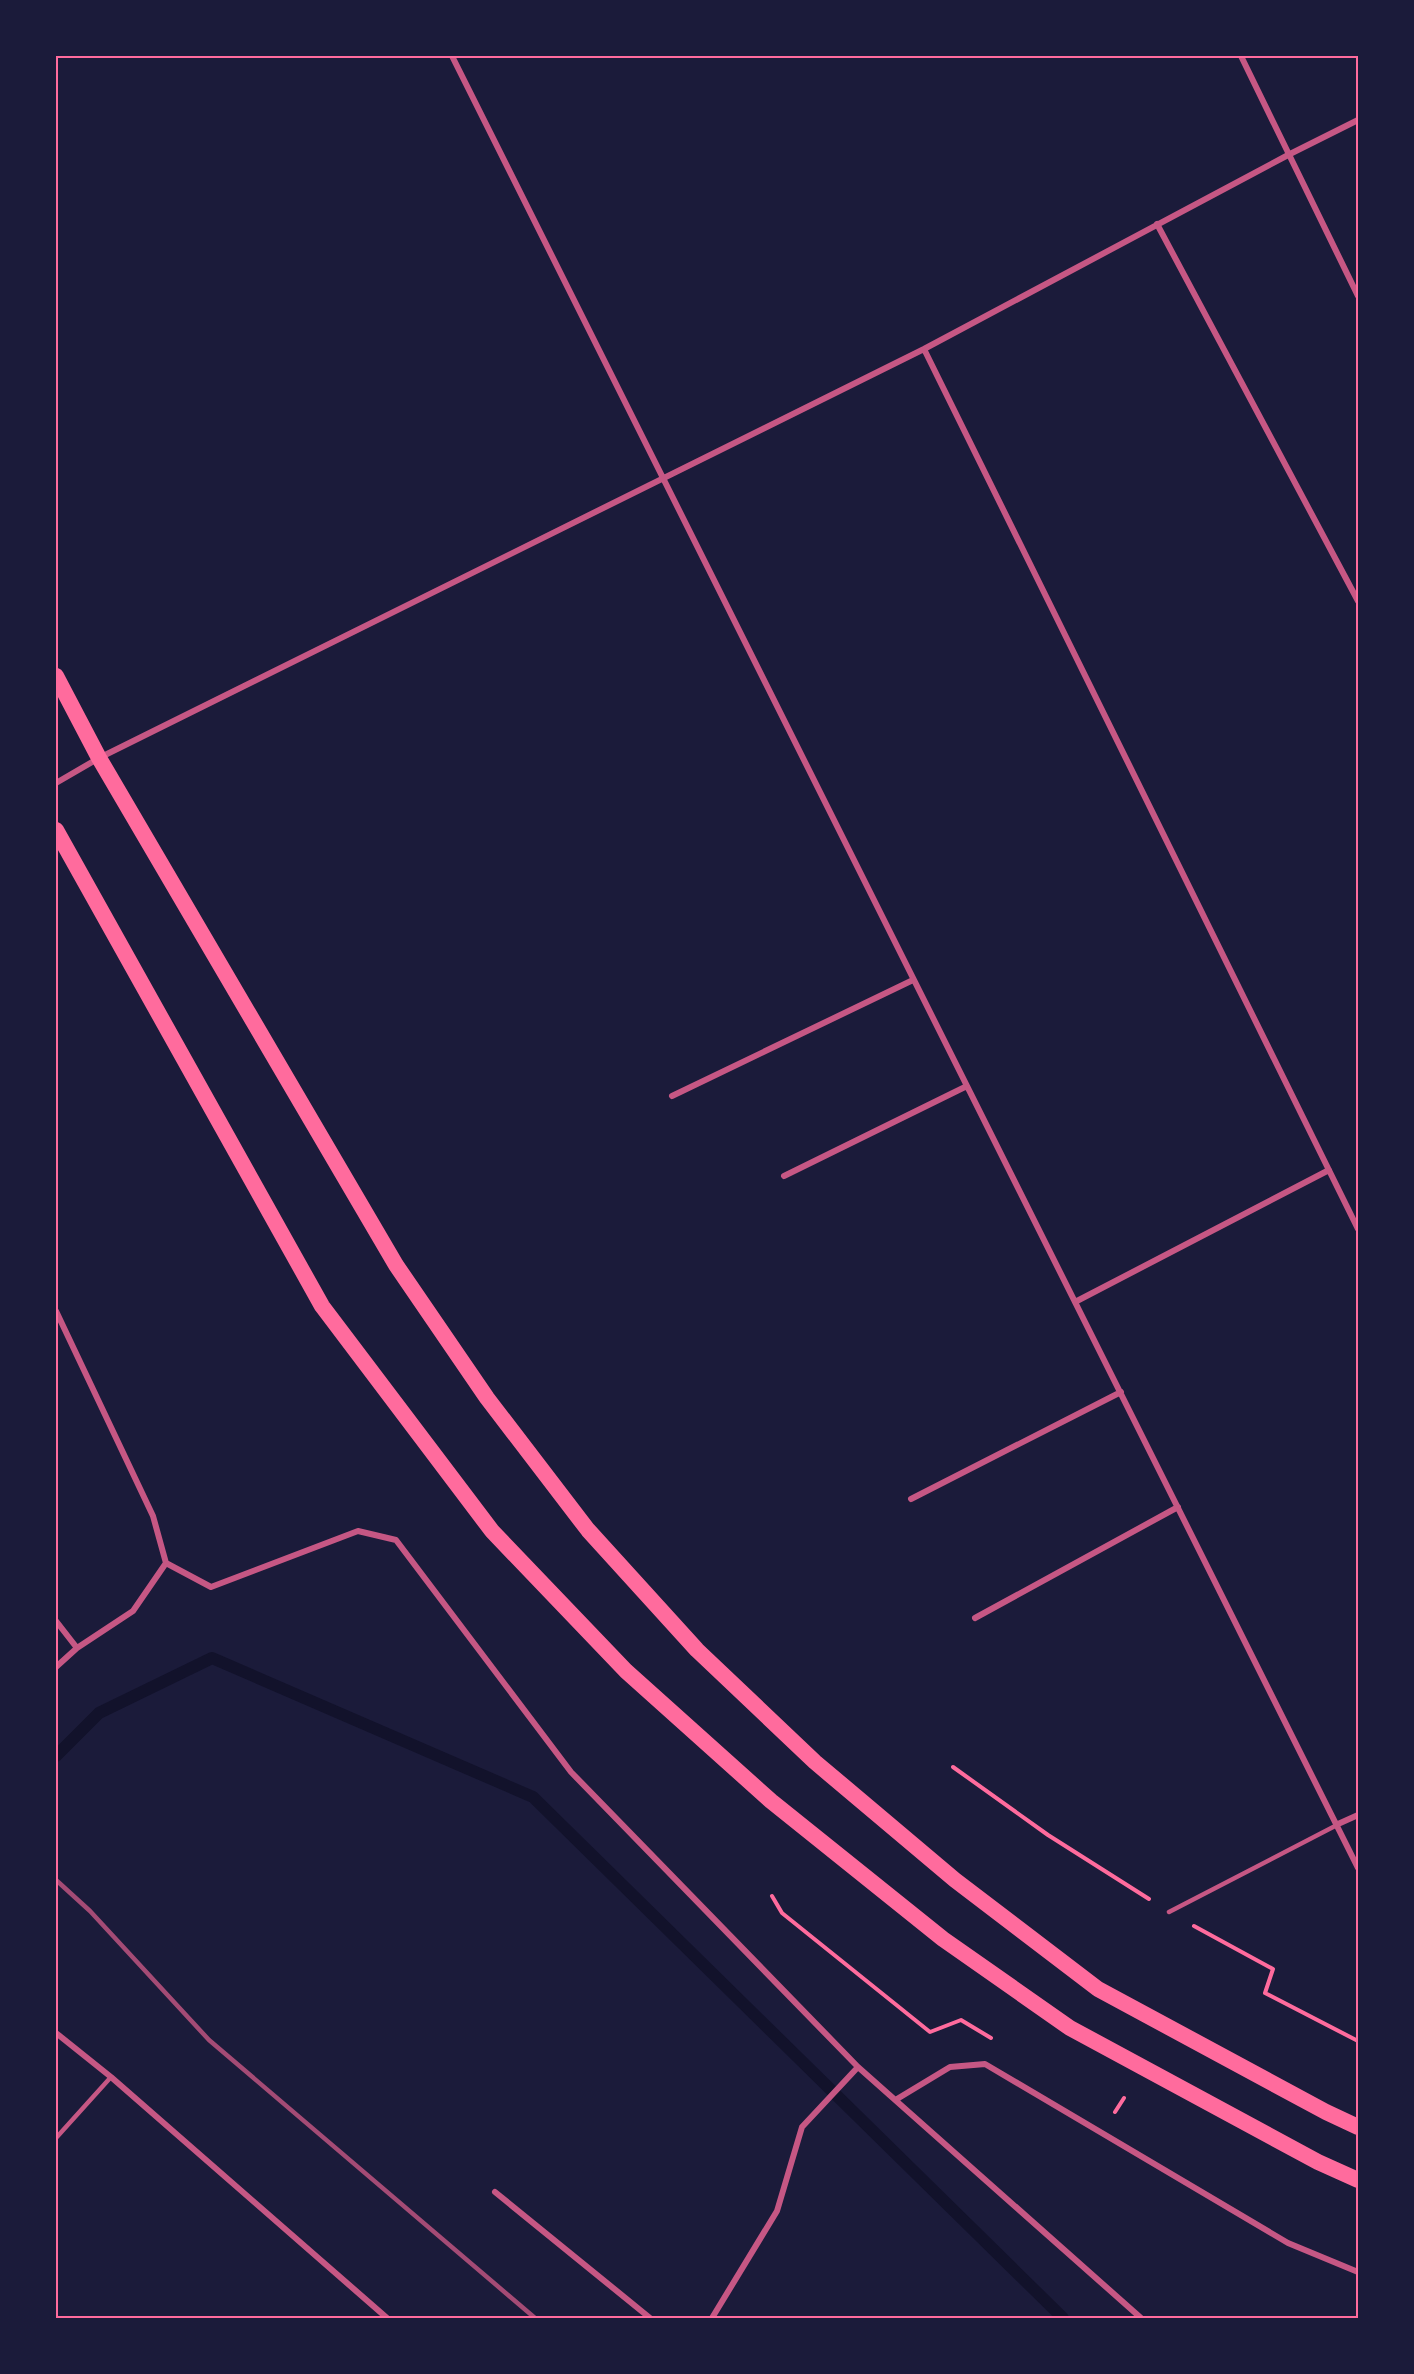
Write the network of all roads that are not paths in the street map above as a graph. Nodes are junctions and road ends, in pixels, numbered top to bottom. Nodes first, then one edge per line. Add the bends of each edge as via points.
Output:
1 (452, 56) edge
2 (1241, 56) edge
3 (1359, 120) edge
4 (1290, 154) junction
5 (1157, 224) junction
6 (1359, 296) edge
7 (924, 349) junction
8 (663, 480) junction
9 (1359, 601) edge
10 (56, 676) edge
11 (99, 758) junction
12 (56, 783) edge
13 (56, 830) edge
14 (914, 980) junction
15 (967, 1086) junction
16 (672, 1096) dead end
17 (1329, 1170) junction
18 (784, 1176) dead end
19 (1359, 1229) edge
20 (1075, 1302) junction
21 (56, 1311) edge
22 (1121, 1392) junction
23 (911, 1499) dead end
24 (1178, 1507) junction
25 (166, 1563) junction
26 (975, 1618) dead end
27 (56, 1621) edge
28 (77, 1648) junction
29 (56, 1667) edge
30 (1359, 1815) edge
31 (1338, 1824) junction
32 (1359, 1868) edge
33 (1169, 1911) road end
34 (56, 2033) edge
35 (858, 2067) junction
36 (111, 2077) junction
37 (897, 2099) junction
38 (1359, 2127) edge
39 (56, 2138) edge
40 (1359, 2180) edge
41 (495, 2192) dead end
42 (1359, 2272) edge
43 (387, 2319) edge
44 (650, 2319) edge
45 (712, 2319) edge
46 (1141, 2319) edge

1 - 8 street
2 - 4 street
3 - 4 street
4 - 5 street
4 - 6 street
5 - 7 street
5 - 9 street
7 - 8 street
7 - 17 street
8 - 11 street
8 - 14 street
10 - 11 highway
11 - 12 street
11 - 38 highway via 396,1265 488,1398 588,1530 697,1650 814,1762 938,1866 1098,1989
13 - 40 highway via 322,1306 492,1531 626,1671 780,1808 943,1939 1070,2028 1318,2162
14 - 15 street
14 - 16 street
15 - 18 street
15 - 20 street
17 - 19 street
17 - 20 street
20 - 22 street
21 - 25 street via 153,1516
22 - 23 street
22 - 24 street
24 - 26 street
24 - 31 street
25 - 28 street via 133,1611
25 - 35 street via 211,1587 358,1532 396,1540 571,1772
27 - 28 street
28 - 29 street
30 - 31 street
31 - 32 street
31 - 33 lane
34 - 36 street
35 - 37 street
35 - 45 street via 802,2127 777,2211
36 - 39 lane
36 - 43 street
37 - 42 street via 950,2067 985,2064 1288,2243
37 - 46 street
41 - 44 street

